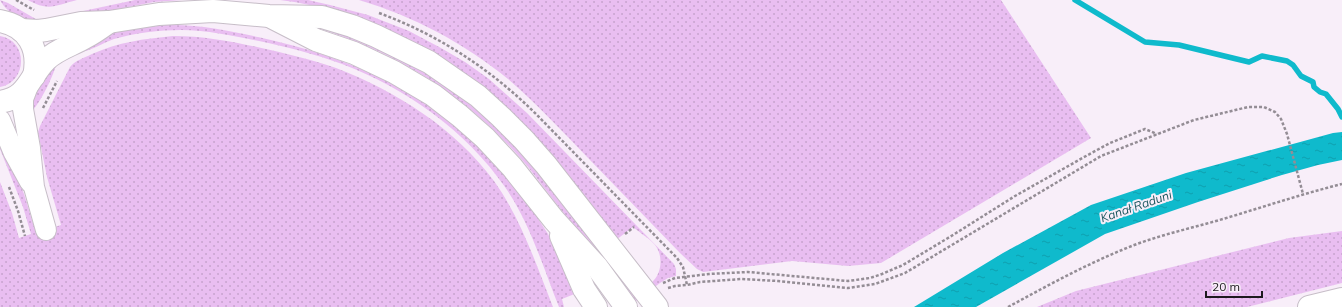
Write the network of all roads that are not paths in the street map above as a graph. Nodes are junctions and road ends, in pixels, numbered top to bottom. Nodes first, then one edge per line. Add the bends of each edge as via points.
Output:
1 (269, 16) junction
2 (8, 22) edge
3 (109, 22) junction
4 (31, 81) junction
5 (0, 102) edge
6 (0, 120) edge
7 (34, 187) junction
8 (554, 220) junction
9 (46, 230) dead end
10 (660, 295) edge
11 (1342, 299) edge
12 (596, 307) edge
13 (626, 307) edge
14 (1309, 307) edge

1 - 3 main road via 194,11
1 - 8 main road via 316,40 374,62 432,95 468,123 501,154
1 - 10 main road via 322,17 352,26 383,38 429,62 478,96 520,135
2 - 3 main road via 38,31 81,23
2 - 4 main road via 28,38 33,47 36,66
3 - 4 main road via 47,59
4 - 5 main road via 21,93
4 - 7 street via 24,94 23,104
6 - 7 street via 14,153
7 - 9 street
8 - 12 main road via 584,289
8 - 13 main road via 597,267
11 - 14 main road

